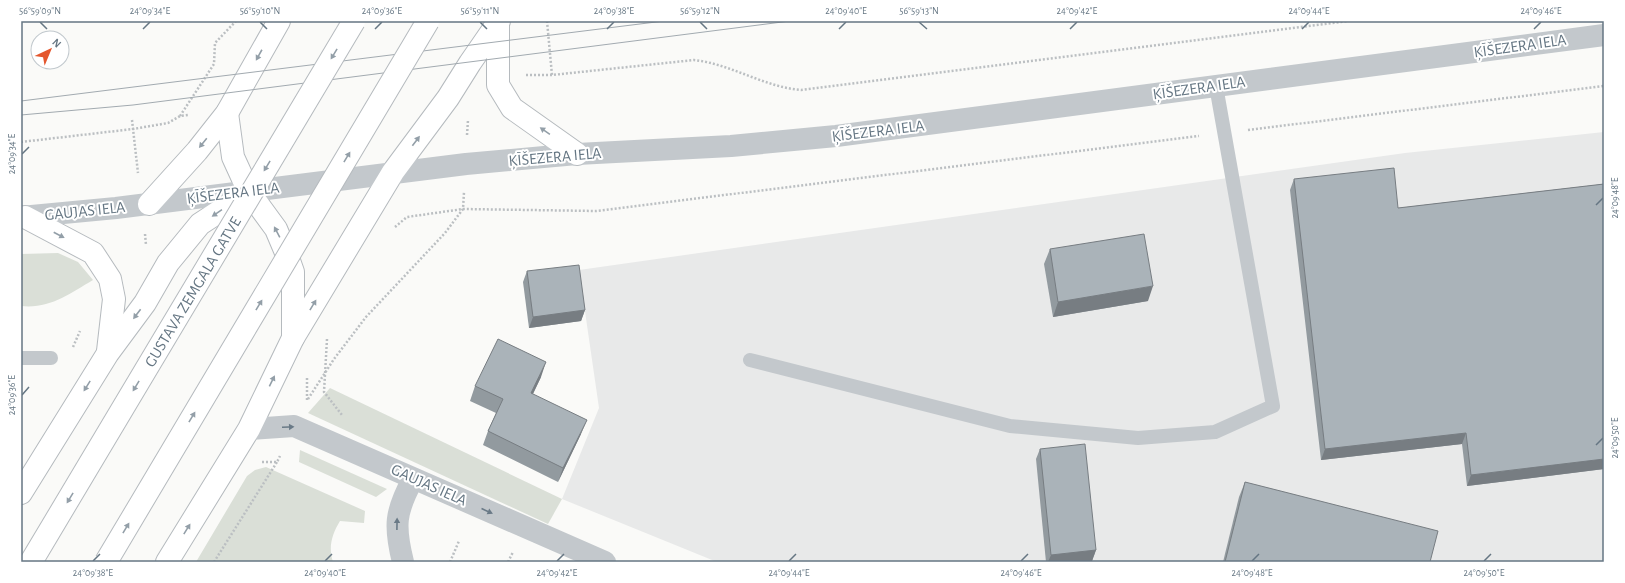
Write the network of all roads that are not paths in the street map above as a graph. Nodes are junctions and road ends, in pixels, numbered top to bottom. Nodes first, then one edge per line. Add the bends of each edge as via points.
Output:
1 (279, 21) edge
2 (354, 21) edge
3 (428, 21) edge
4 (499, 22) edge
5 (1604, 35) edge
6 (1216, 86) junction
7 (227, 113) junction
8 (577, 154) junction
9 (393, 172) junction
10 (249, 192) junction
11 (149, 204) junction
12 (23, 217) edge
13 (293, 338) junction
14 (108, 353) junction
15 (21, 358) edge
16 (51, 358) dead end
17 (750, 360) dead end
18 (249, 429) junction
19 (413, 479) junction
20 (21, 493) edge
21 (31, 562) edge
22 (106, 562) edge
23 (167, 562) edge
24 (403, 562) edge
25 (604, 562) edge

1 -> 7 main road
2 -> 21 main road, GUSTAVA ZEMGALA GATVE, bridge
22 -> 3 main road, bridge
8 -> 4 main road via 512,108 498,85
9 -> 4 main road via 448,98
5 - 6 street, ĶĪŠEZERA IELA
6 - 8 street, ĶĪŠEZERA IELA via 836,136 731,146
6 - 17 lane via 1272,406 1215,432 1138,438 1010,426
7 - 10 main road via 233,157
7 -> 11 main road
8 - 9 street, ĶĪŠEZERA IELA
9 - 10 street, ĶĪŠEZERA IELA
13 -> 9 main road
10 - 11 street, ĶĪŠEZERA IELA
13 -> 10 main road via 293,272 288,254 276,230
10 -> 14 main road via 200,224 168,263 145,303
11 - 12 street, GAUJAS IELA
12 -> 14 main road via 93,253 110,279 114,299
18 -> 13 main road
14 -> 20 main road
15 - 16 lane
18 -> 19 street, GAUJAS IELA via 294,426
23 -> 18 main road
24 -> 19 street via 397,537 397,516 403,497
19 -> 25 street, GAUJAS IELA

